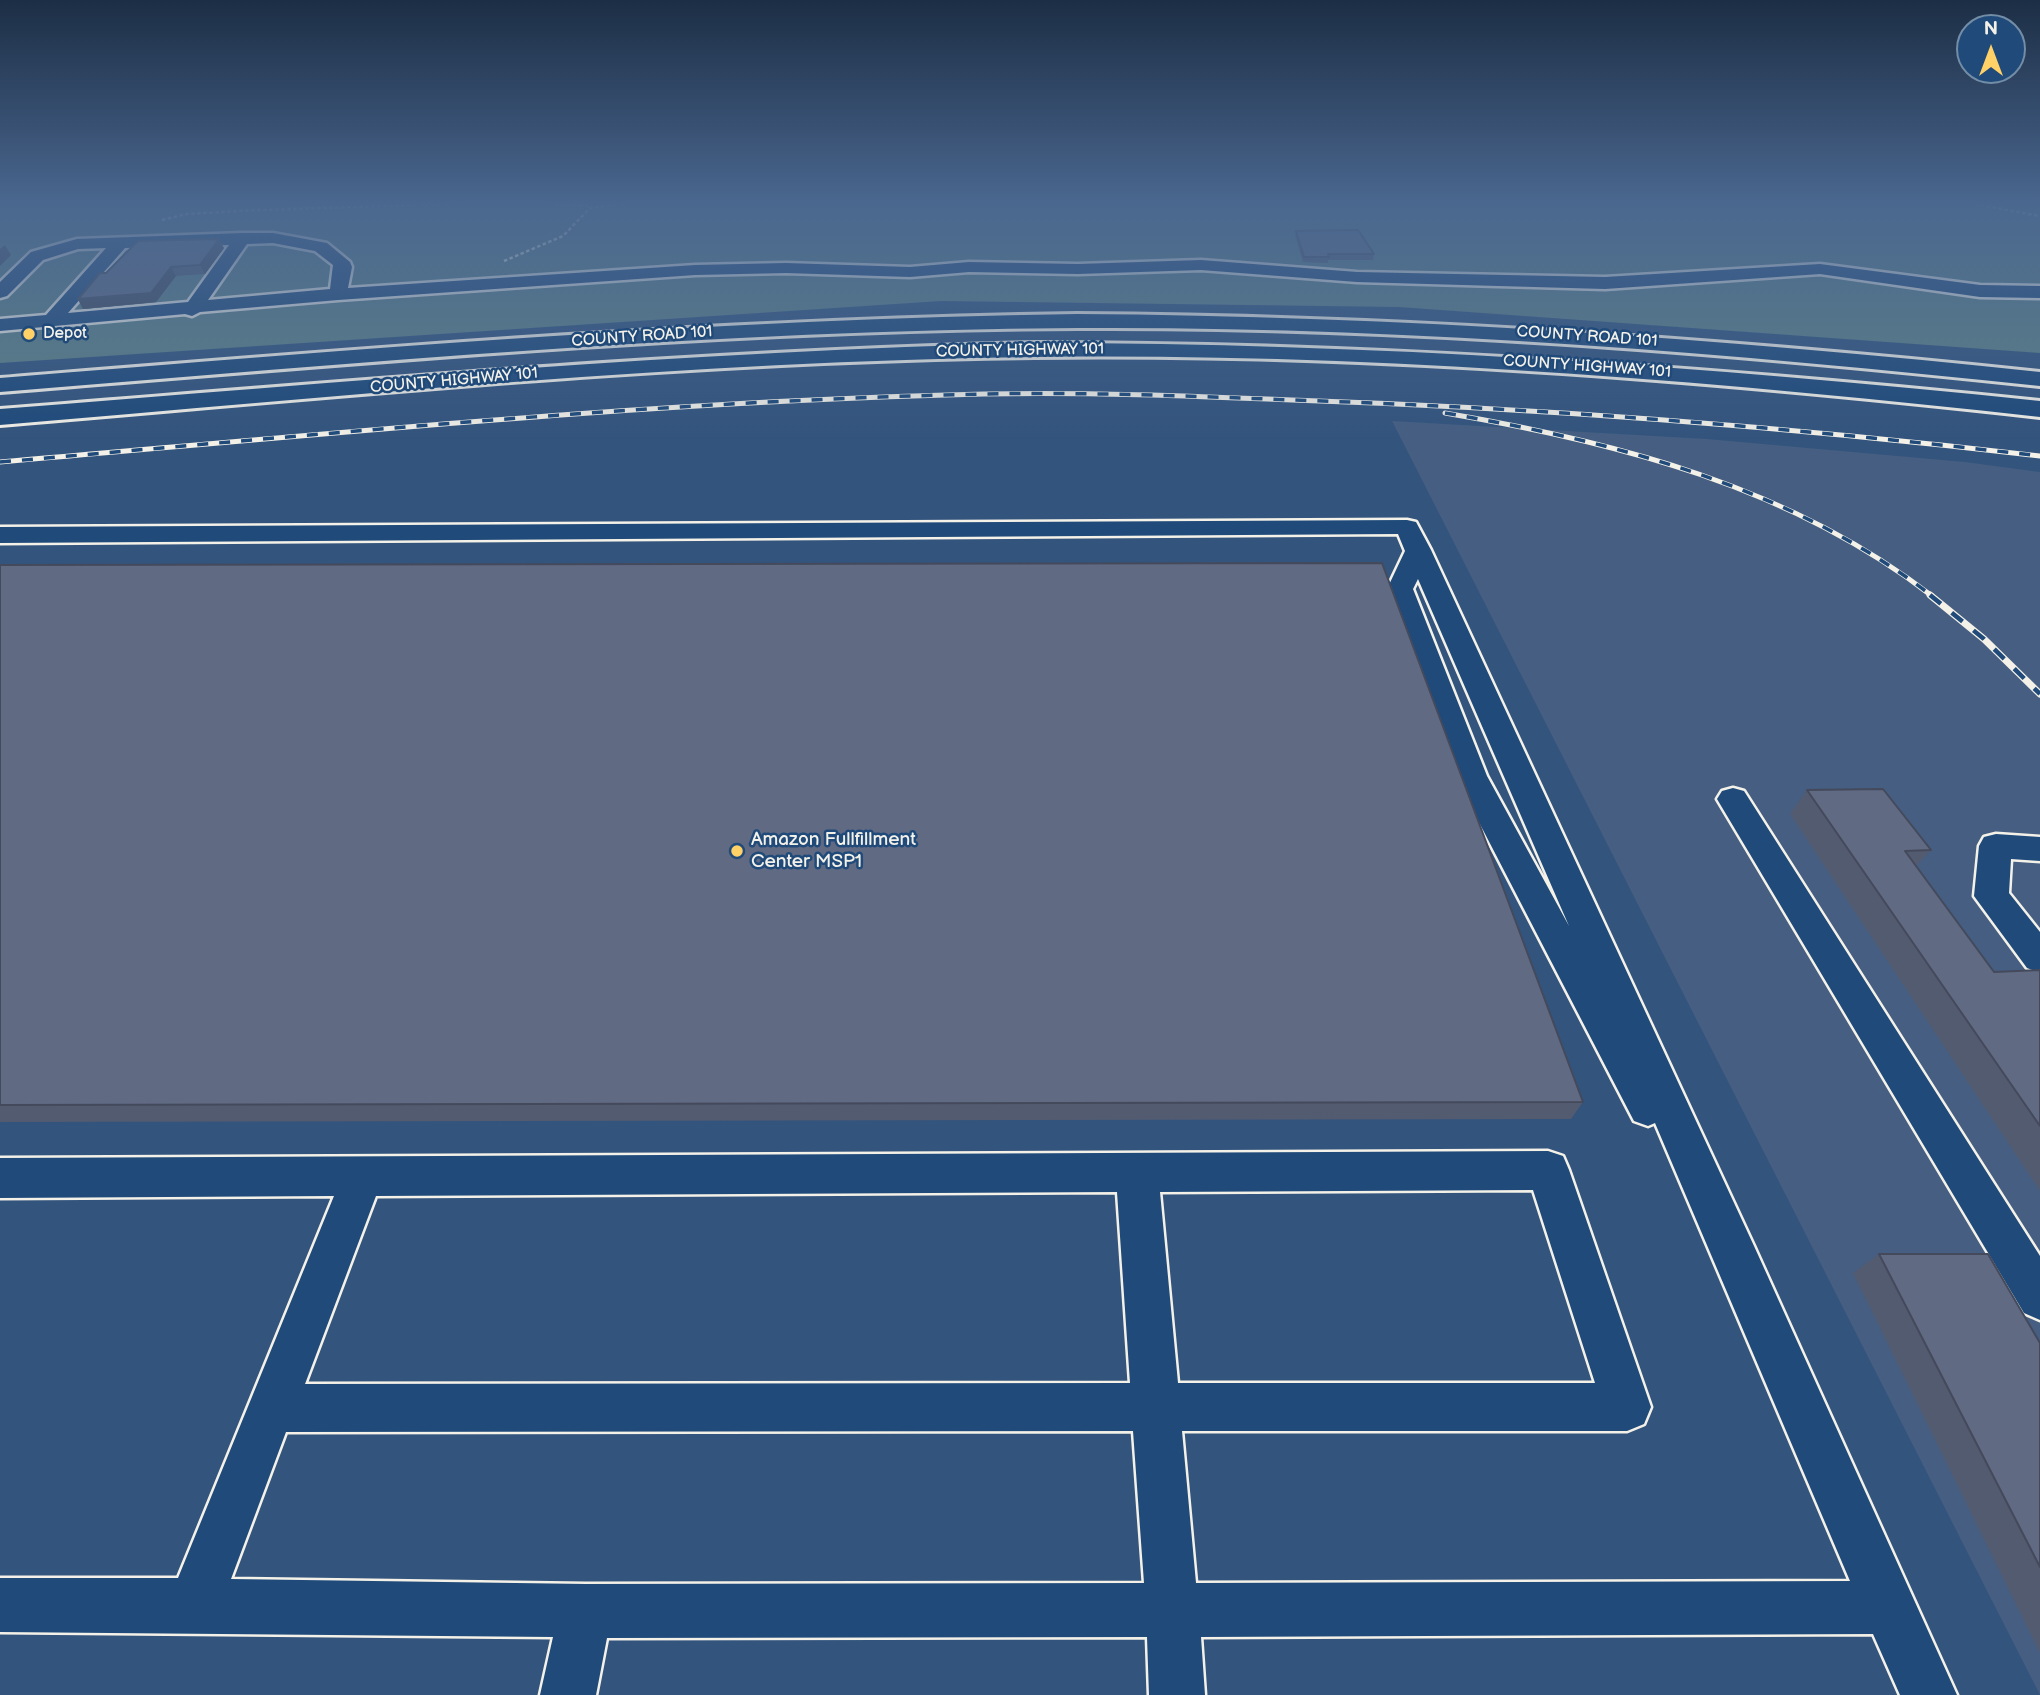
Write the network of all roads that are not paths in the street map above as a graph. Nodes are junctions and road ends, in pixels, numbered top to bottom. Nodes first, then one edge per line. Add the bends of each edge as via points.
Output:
1 (85, 282) edge
2 (211, 282) edge
3 (340, 282) edge
4 (516, 282) edge
5 (1538, 282) edge
6 (1632, 282) edge
7 (1915, 282) edge
8 (2040, 292) edge
9 (338, 294) junction
10 (192, 310) junction
11 (50, 322) junction
12 (0, 326) edge
13 (2040, 379) edge
14 (0, 385) edge
15 (2040, 409) edge
16 (0, 417) edge
17 (0, 534) edge
18 (1733, 799) dead end
19 (2040, 849) edge
20 (2040, 958) edge
21 (1137, 1173) junction
22 (363, 1176) junction
23 (0, 1178) edge
24 (2040, 1297) edge
25 (1156, 1406) junction
26 (272, 1408) junction
27 (0, 1605) edge
28 (194, 1605) junction
29 (1888, 1607) junction
30 (1172, 1610) junction
31 (586, 1611) junction
32 (568, 1695) edge
33 (1177, 1695) edge
34 (1928, 1695) edge

1 - 11 lane
2 - 10 lane
3 - 9 lane
4 - 9 lane
5 - 6 lane
7 - 8 lane via 1980,291
9 - 10 lane
10 - 11 lane
11 - 12 lane
13 - 14 main road, COUNTY ROAD 101 via 1616,339 1327,324 1073,321 677,334
15 - 16 main road, COUNTY HIGHWAY 101 via 1606,367 1338,354 1110,350 729,361
17 - 29 lane via 1407,527 1418,550 1400,589 1471,776 1637,1089 1738,1261
18 - 24 lane
19 - 20 lane via 1996,846 1991,896
21 - 22 lane
21 - 25 lane
21 - 25 lane via 1548,1170 1627,1407
22 - 23 lane
22 - 26 lane
25 - 26 lane
25 - 30 lane
26 - 28 lane
27 - 28 lane
28 - 31 lane
29 - 30 lane
29 - 34 lane
30 - 31 lane
30 - 33 lane
31 - 32 lane

